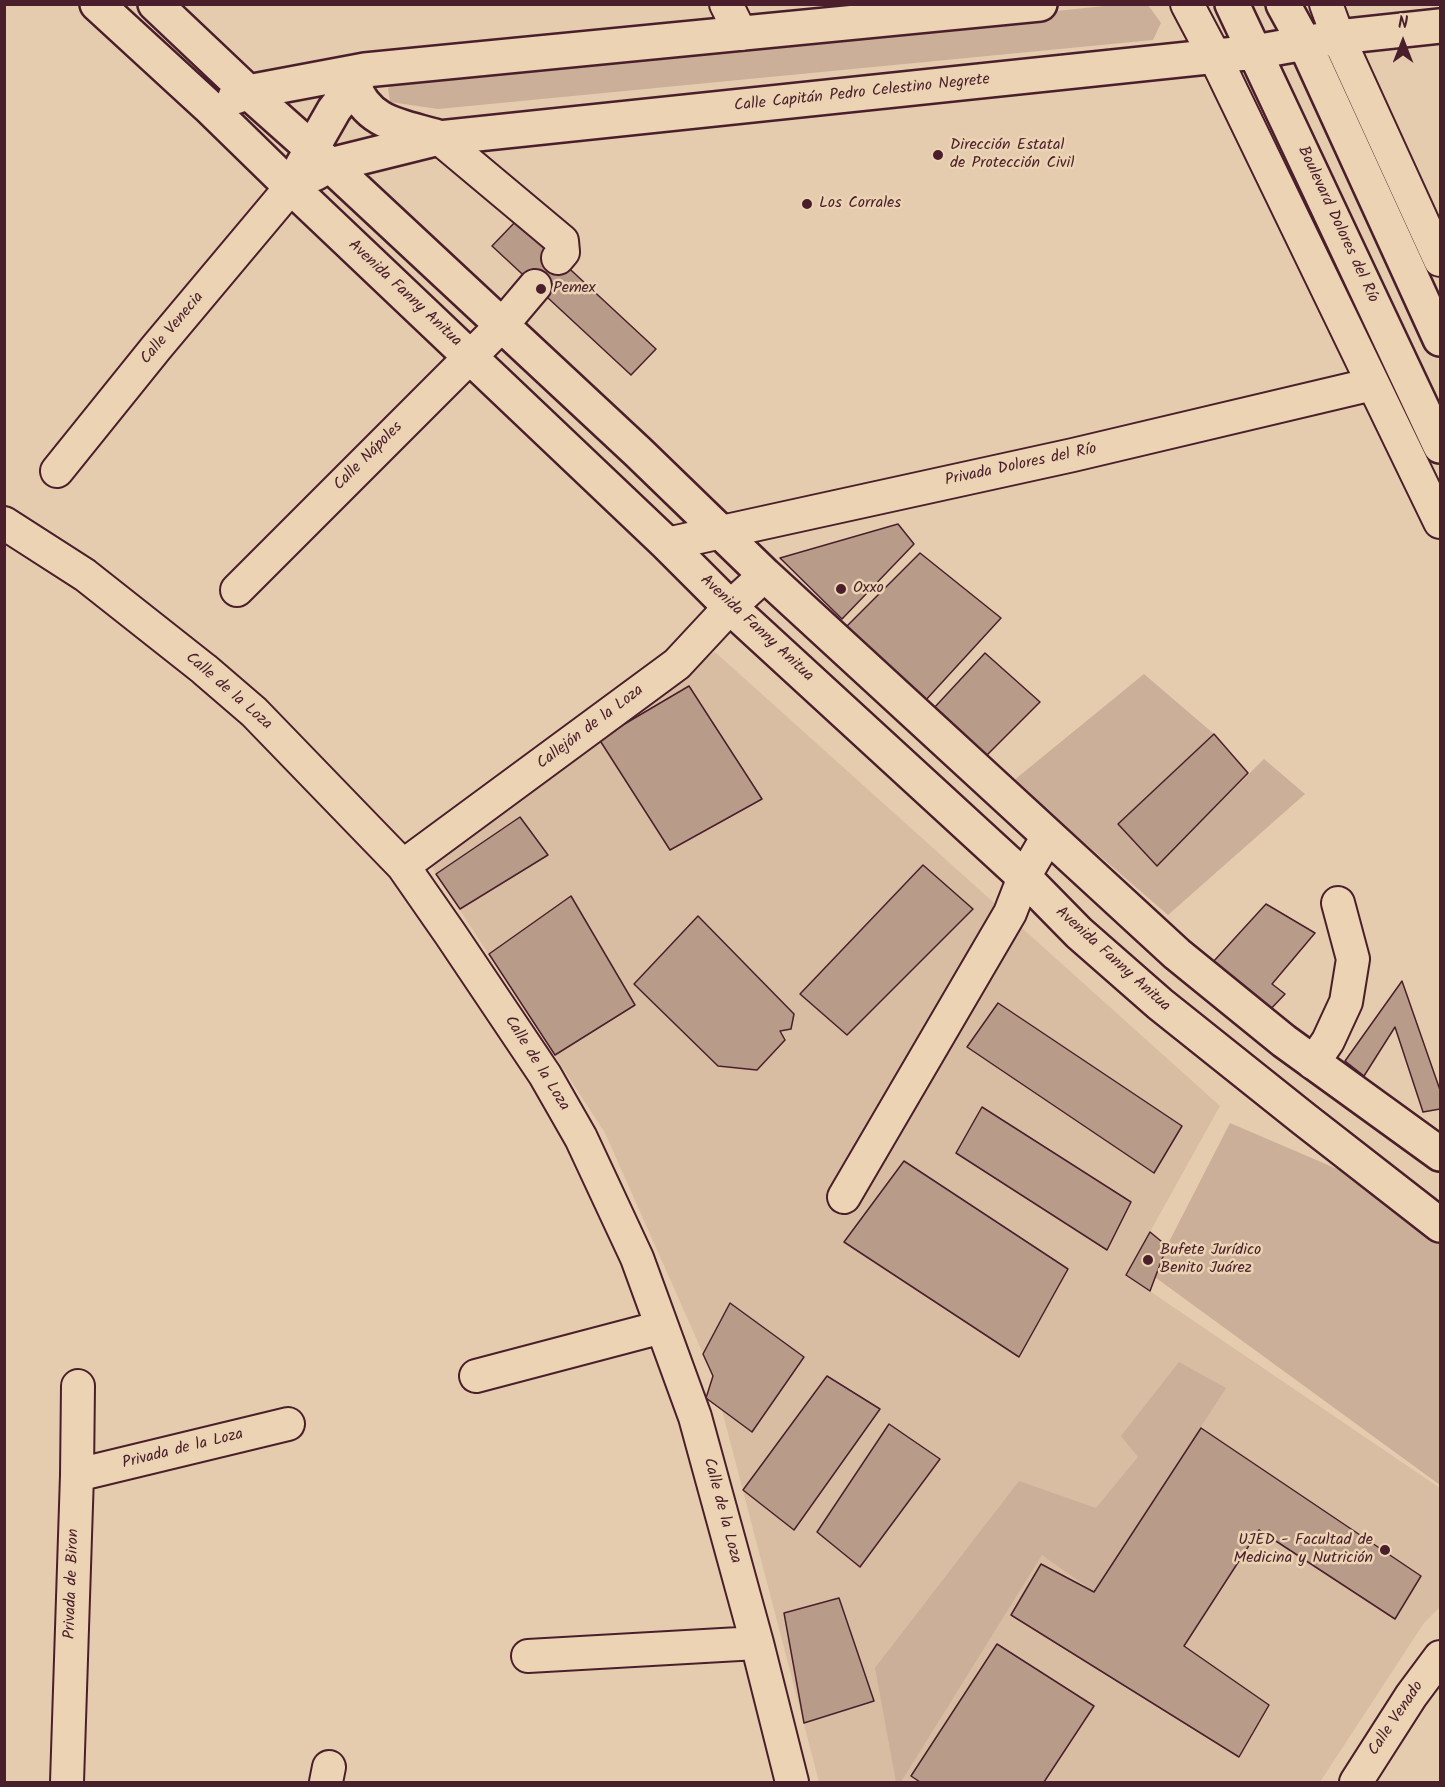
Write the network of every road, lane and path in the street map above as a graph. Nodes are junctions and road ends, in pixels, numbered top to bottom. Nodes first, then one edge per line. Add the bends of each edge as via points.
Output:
1 (97, 4) edge
2 (155, 4) edge
3 (726, 4) edge
4 (1040, 4) edge
5 (1187, 4) edge
6 (1232, 4) edge
7 (1283, 4) edge
8 (1326, 4) edge
9 (1440, 26) edge
10 (741, 34) junction
11 (1338, 37) junction
12 (1305, 44) junction
13 (1255, 52) junction
14 (1215, 57) junction
15 (359, 77) junction
16 (248, 92) junction
17 (208, 106) junction
18 (440, 138) junction
19 (321, 156) junction
20 (291, 188) junction
21 (558, 258) dead end
22 (1440, 260) edge
23 (535, 286) dead end
24 (502, 325) junction
25 (1440, 339) edge
26 (470, 356) junction
27 (1373, 384) junction
28 (1440, 446) edge
29 (57, 471) dead end
30 (1440, 522) edge
31 (4, 523) edge
32 (720, 532) junction
33 (667, 544) junction
34 (765, 575) junction
35 (237, 590) dead end
36 (730, 606) junction
37 (1048, 836) junction
38 (404, 866) junction
39 (1024, 877) junction
40 (1338, 903) dead end
41 (1313, 1063) junction
42 (1440, 1154) edge
43 (844, 1197) dead end
44 (1440, 1225) edge
45 (662, 1327) junction
46 (476, 1376) dead end
47 (78, 1386) dead end
48 (288, 1424) dead end
49 (77, 1475) junction
50 (757, 1643) junction
51 (528, 1656) dead end
52 (1440, 1657) edge
53 (1426, 1696) edge
54 (67, 1782) edge
55 (792, 1782) edge
56 (1356, 1782) edge

1 - 17 main road, Avenida Fanny Anitua
2 - 16 main road
3 - 10 street
4 - 10 main road
5 - 14 street
6 - 13 main road, Boulevard Dolores del Río
7 - 12 main road
8 - 11 street
9 - 11 main road, Calle Capitán Pedro Celestino Negrete
10 - 15 main road
11 - 12 main road, Calle Capitán Pedro Celestino Negrete
11 - 22 street
12 - 13 main road, Calle Capitán Pedro Celestino Negrete
12 - 25 main road
13 - 14 main road, Calle Capitán Pedro Celestino Negrete
13 - 28 main road, Boulevard Dolores del Río
14 - 18 main road, Calle Capitán Pedro Celestino Negrete
14 - 27 street
15 - 16 main road
15 - 18 main road via 358,98 373,114
15 - 19 main road
16 - 17 main road
16 - 19 main road
17 - 20 main road, Avenida Fanny Anitua
18 - 19 main road, Calle Capitán Pedro Celestino Negrete
18 - 21 street via 562,241 563,252
19 - 20 main road, Calle Capitán Pedro Celestino Negrete
19 - 24 main road
20 - 26 main road, Avenida Fanny Anitua
20 - 29 street, Calle Venecia
23 - 24 street, Calle Nápoles
24 - 26 street, Calle Nápoles
24 - 32 main road
26 - 33 main road, Avenida Fanny Anitua
26 - 35 street, Calle Nápoles
27 - 30 street
27 - 32 street, Privada Dolores del Río
31 - 38 street, Calle de la Loza via 85,575 204,669 254,712
32 - 33 street, Privada Dolores del Río
32 - 34 main road
33 - 36 main road, Avenida Fanny Anitua
34 - 36 street, Callejón de la Loza
34 - 37 main road
36 - 38 street, Callejón de la Loza via 677,664
36 - 39 main road, Avenida Fanny Anitua
37 - 39 street
37 - 41 main road via 1177,954
38 - 45 street, Calle de la Loza via 520,1036 581,1138 637,1258
39 - 43 street via 1010,913
39 - 44 main road, Avenida Fanny Anitua via 1079,933 1160,1004
40 - 41 street via 1353,958 1346,1002
41 - 42 main road
45 - 46 street
45 - 50 street, Calle de la Loza via 695,1417
47 - 49 street, Privada de Biron
48 - 49 street, Privada de la Loza
49 - 54 street, Privada de Biron
50 - 51 street
50 - 55 street, Calle de la Loza
52 - 53 street, Calle Venado
53 - 56 street, Calle Venado

